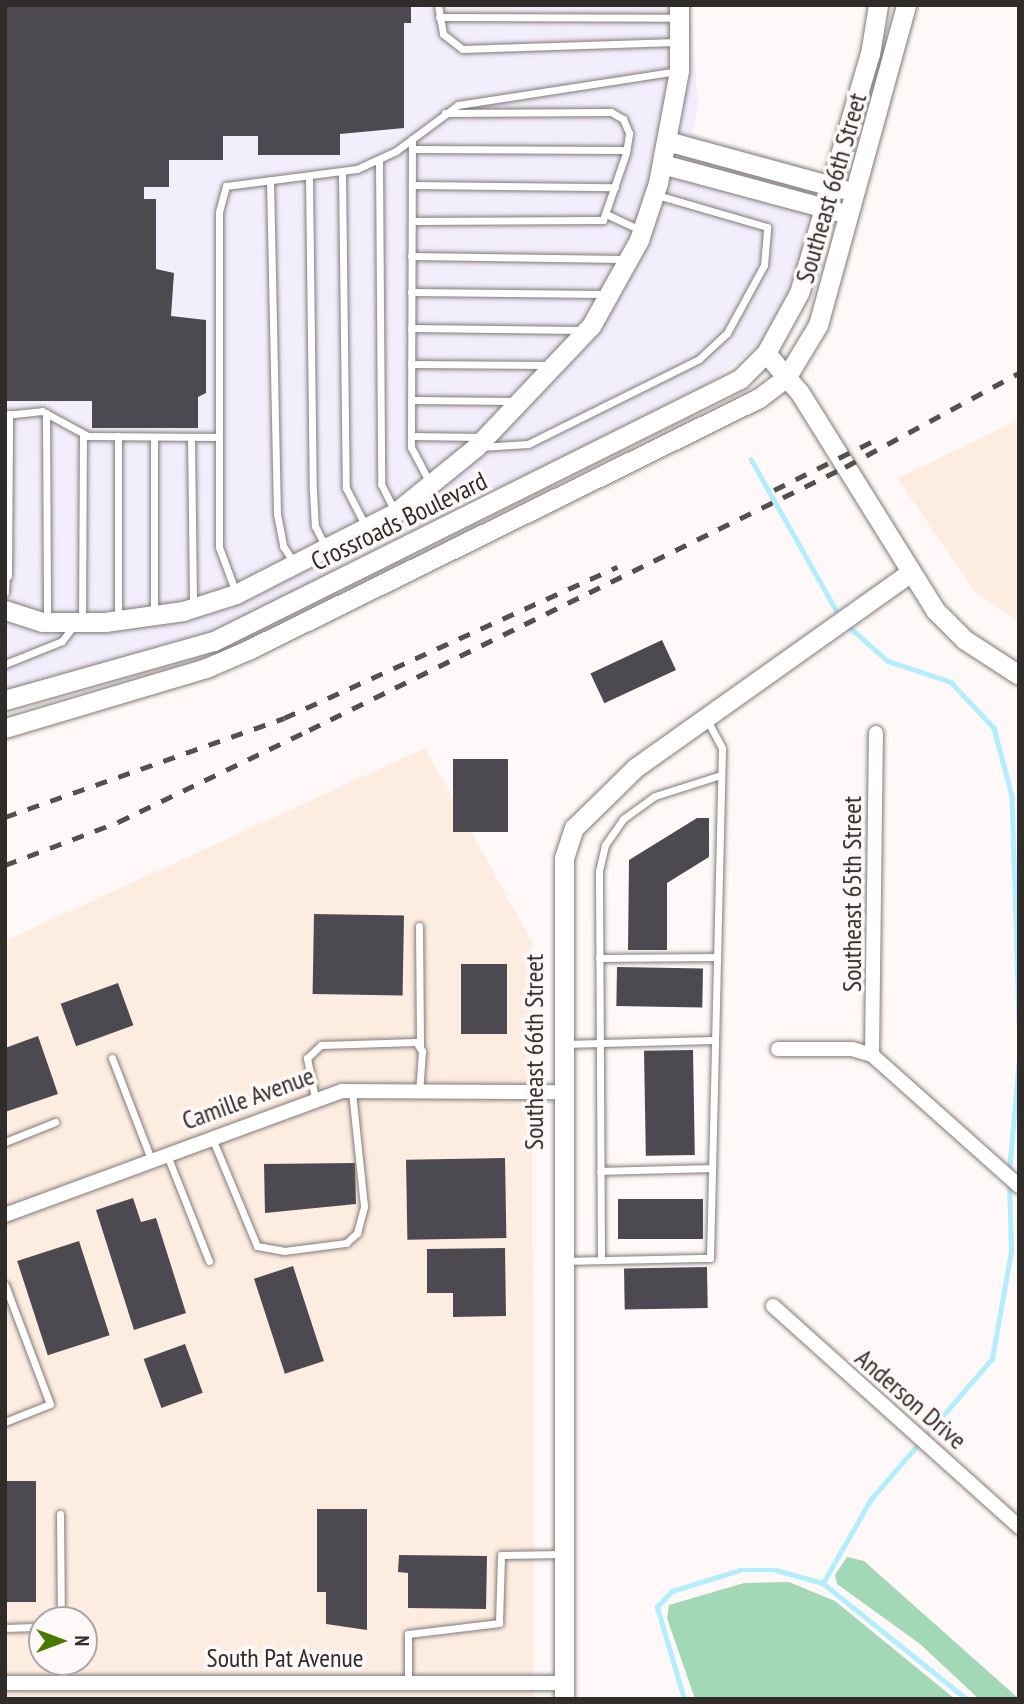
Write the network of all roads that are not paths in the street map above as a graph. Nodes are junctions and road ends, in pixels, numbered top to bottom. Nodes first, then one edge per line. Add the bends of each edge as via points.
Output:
1 (438, 5) edge
2 (878, 5) edge
3 (906, 5) edge
4 (679, 12) edge
5 (439, 18) junction
6 (679, 42) junction
7 (679, 71) junction
8 (444, 113) junction
9 (412, 139) junction
10 (667, 141) junction
11 (412, 149) junction
12 (626, 150) junction
13 (379, 161) junction
14 (662, 164) junction
15 (342, 174) junction
16 (309, 178) junction
17 (270, 180) junction
18 (412, 185) junction
19 (831, 186) junction
20 (615, 187) junction
21 (654, 194) junction
22 (857, 194) junction
23 (825, 208) junction
24 (606, 214) junction
25 (850, 215) junction
26 (412, 221) junction
27 (642, 230) junction
28 (411, 256) junction
29 (628, 259) junction
30 (411, 292) junction
31 (609, 294) junction
32 (411, 328) junction
33 (587, 330) junction
34 (766, 353) junction
35 (411, 364) junction
36 (557, 365) junction
37 (786, 377) junction
38 (411, 400) junction
39 (523, 401) junction
40 (46, 413) junction
41 (7, 415) edge
42 (83, 435) junction
43 (118, 436) junction
44 (154, 436) junction
45 (411, 436) junction
46 (191, 437) junction
47 (219, 438) junction
48 (481, 442) junction
49 (431, 485) junction
50 (396, 512) junction
51 (367, 529) junction
52 (329, 551) junction
53 (297, 567) junction
54 (6, 573) edge
55 (908, 574) junction
56 (5, 592) edge
57 (236, 594) junction
58 (193, 607) junction
59 (5, 610) edge
60 (154, 615) junction
61 (118, 620) junction
62 (47, 622) junction
63 (80, 622) junction
64 (5, 664) edge
65 (1019, 676) edge
66 (5, 700) edge
67 (706, 719) junction
68 (5, 728) edge
69 (876, 733) dead end
70 (721, 775) junction
71 (419, 926) dead end
72 (716, 957) junction
73 (599, 958) junction
74 (714, 1040) junction
75 (560, 1044) junction
76 (600, 1044) junction
77 (420, 1047) junction
78 (778, 1049) dead end
79 (872, 1055) junction
80 (112, 1058) dead end
81 (352, 1090) junction
82 (419, 1090) junction
83 (560, 1092) junction
84 (315, 1098) junction
85 (55, 1122) dead end
86 (211, 1137) junction
87 (5, 1142) edge
88 (167, 1154) junction
89 (151, 1159) junction
90 (710, 1168) junction
91 (600, 1171) junction
92 (1019, 1186) edge
93 (6, 1213) edge
94 (209, 1261) dead end
95 (561, 1261) junction
96 (601, 1261) junction
97 (5, 1285) edge
98 (773, 1306) dead end
99 (5, 1422) edge
100 (60, 1514) dead end
101 (1019, 1527) edge
102 (564, 1554) junction
103 (61, 1606) edge
104 (28, 1627) edge
105 (5, 1628) edge
106 (63, 1676) edge
107 (408, 1682) junction
108 (5, 1683) edge
109 (63, 1683) junction
110 (564, 1691) edge

1 - 5 lane
2 - 19 main road, Southeast 66th Street
3 - 22 main road, Southeast 66th Street
4 - 5 lane
4 - 6 main road
5 - 6 lane via 443,34 462,49
6 - 7 main road
7 - 8 lane via 482,100
7 - 10 main road
8 - 9 lane
8 - 12 lane via 611,112 626,126
9 - 11 lane
9 - 13 lane
10 - 14 main road
10 - 19 main road
11 - 12 lane
11 - 18 lane
12 - 20 lane
13 - 15 lane
13 - 50 lane via 381,484
14 - 21 main road
14 - 23 main road
15 - 16 lane
15 - 51 lane via 346,488
16 - 17 lane
16 - 52 lane via 313,491 315,526
17 - 47 lane via 234,182 221,194
17 - 53 lane via 279,531
18 - 20 lane
18 - 26 lane
19 - 22 main road
19 - 23 main road, Southeast 66th Street
20 - 24 lane
21 - 27 main road
21 - 48 lane via 767,227 764,265 727,333 699,359 528,444
22 - 25 main road, Southeast 66th Street
23 - 25 main road
23 - 34 main road, Southeast 66th Street via 800,293
24 - 26 lane via 594,222
24 - 27 lane
25 - 37 main road, Southeast 66th Street via 818,325
26 - 28 lane
27 - 29 main road
28 - 29 lane
28 - 30 lane
29 - 31 main road
30 - 31 lane
30 - 32 lane
31 - 33 main road
32 - 33 lane
32 - 35 lane
33 - 36 main road
34 - 37 main road
34 - 66 main road, Crossroads Boulevard via 740,379 693,406 214,641
35 - 36 lane
35 - 38 lane
36 - 39 main road
37 - 55 main road
37 - 68 main road, Crossroads Boulevard via 759,398 227,659
38 - 39 lane
38 - 45 lane
39 - 48 main road
40 - 41 lane
40 - 42 lane
40 - 62 lane
41 - 54 lane
42 - 43 lane
42 - 63 lane
43 - 44 lane
43 - 61 lane
44 - 46 lane
44 - 60 lane
45 - 48 lane
45 - 49 lane via 412,456
46 - 47 lane
46 - 58 lane
47 - 57 lane via 219,547
48 - 49 main road
49 - 50 main road
50 - 51 main road
51 - 52 main road
52 - 53 main road
53 - 57 main road
54 - 56 lane
55 - 65 main road via 965,640
55 - 67 main road, Southeast 66th Street
57 - 58 main road
58 - 60 main road
59 - 62 main road
60 - 61 main road
61 - 63 main road
62 - 63 main road
63 - 64 lane via 62,641
67 - 70 lane via 722,747
67 - 75 main road, Southeast 66th Street via 635,768 573,828 560,895
69 - 79 street, Southeast 65th Street
70 - 72 lane
70 - 73 lane via 655,796 623,819 605,845 599,871
71 - 77 lane
72 - 73 lane
72 - 74 lane
73 - 76 lane
74 - 76 lane
74 - 90 lane
75 - 76 lane
75 - 83 main road, Southeast 66th Street
76 - 91 lane
77 - 82 lane
77 - 84 lane via 416,1042 310,1049 307,1067
78 - 79 street via 852,1049
79 - 92 street
80 - 89 lane
81 - 82 street, Camille Avenue
81 - 84 street, Camille Avenue
81 - 86 lane via 365,1206 357,1233 337,1246 284,1251 257,1246
82 - 83 street, Camille Avenue
83 - 95 main road, Southeast 66th Street
84 - 86 street, Camille Avenue
85 - 87 lane
86 - 88 street, Camille Avenue
88 - 89 street, Camille Avenue
88 - 94 lane
89 - 93 street, Camille Avenue
90 - 91 lane
90 - 96 lane via 710,1258
91 - 96 lane
95 - 96 lane
95 - 102 main road, Southeast 66th Street
97 - 99 lane via 50,1404
98 - 101 street, Anderson Drive
100 - 103 lane
102 - 107 lane via 502,1555 499,1623 408,1634
102 - 110 main road, Southeast 66th Street
104 - 105 lane
106 - 109 lane
107 - 109 street, South Pat Avenue
107 - 110 street, South Pat Avenue
108 - 109 street, South Pat Avenue

